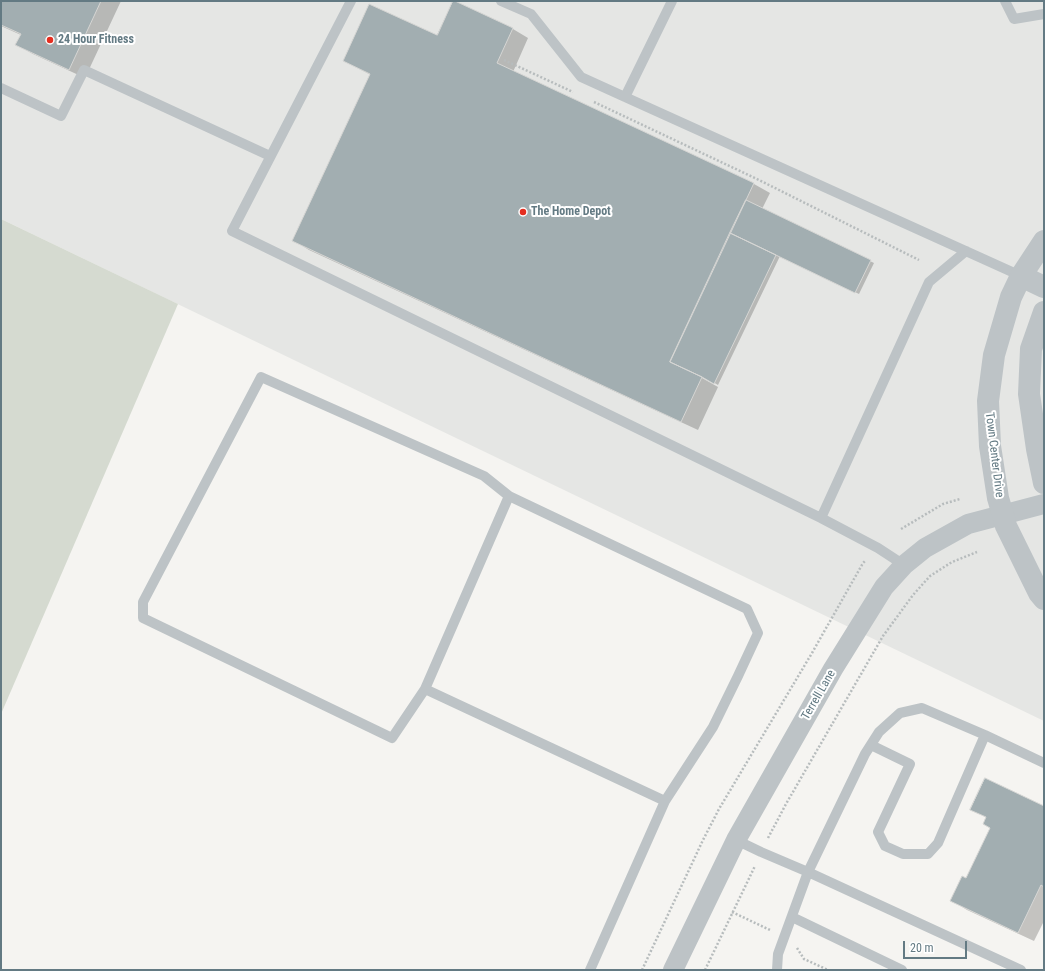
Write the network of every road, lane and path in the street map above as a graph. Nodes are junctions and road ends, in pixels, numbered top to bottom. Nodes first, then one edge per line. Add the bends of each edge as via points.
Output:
1 (351, 1) edge
2 (501, 1) edge
3 (672, 1) edge
4 (1006, 1) edge
5 (1044, 14) edge
6 (504, 60) dead end
7 (1, 88) edge
8 (576, 94) dead end
9 (625, 97) junction
10 (591, 101) dead end
11 (270, 156) junction
12 (1044, 241) edge
13 (966, 252) junction
14 (919, 260) dead end
15 (1021, 276) junction
16 (1044, 287) edge
17 (1044, 312) edge
18 (1044, 483) edge
19 (509, 496) junction
20 (960, 499) dead end
21 (1044, 504) edge
22 (1003, 516) junction
23 (821, 518) junction
24 (901, 529) dead end
25 (977, 552) dead end
26 (865, 561) dead end
27 (904, 565) junction
28 (1044, 599) edge
29 (425, 689) junction
30 (985, 735) junction
31 (871, 745) junction
32 (1044, 763) edge
33 (665, 801) junction
34 (736, 840) junction
35 (761, 852) junction
36 (808, 872) junction
37 (732, 912) junction
38 (792, 917) junction
39 (773, 932) dead end
40 (794, 944) dead end
41 (590, 970) edge
42 (642, 970) edge
43 (673, 970) edge
44 (705, 970) edge
45 (777, 970) edge
46 (828, 970) edge
47 (902, 970) edge
48 (1021, 970) edge

1 - 11 lane
2 - 9 lane via 531,14 581,77
3 - 9 lane
4 - 5 lane via 1014,19
6 - 8 path
7 - 11 lane via 61,116 84,70
9 - 13 lane
10 - 14 path via 757,179
11 - 23 lane via 232,231
12 - 15 street, Town Center Drive
13 - 15 lane
13 - 23 lane via 929,282
15 - 16 street
15 - 22 street, Town Center Drive via 994,356 988,401 990,446
17 - 18 street via 1031,349 1029,394
19 - 29 lane
19 - 29 lane via 484,476 261,377 143,602 143,618 392,738
19 - 33 lane via 747,609 758,633 713,727
20 - 24 path via 943,504
21 - 22 street, Terrell Lane
22 - 27 street, Terrell Lane via 968,524 925,548
22 - 28 street, Town Center Drive
23 - 27 lane
25 - 35 path via 952,562 930,576 883,636
26 - 42 path via 719,809
27 - 34 street, Terrell Lane via 884,587 833,669
29 - 33 lane
30 - 31 lane via 922,708 900,713 879,732
30 - 31 lane via 938,843 928,854 903,854 885,846 878,832 910,764
30 - 32 lane
31 - 36 lane
33 - 41 lane
34 - 35 lane
34 - 43 street, Terrell Lane
35 - 36 lane
35 - 37 path
36 - 38 lane
36 - 48 lane
37 - 39 path
37 - 44 path
38 - 45 lane via 778,954
38 - 47 lane
40 - 46 path via 804,959

